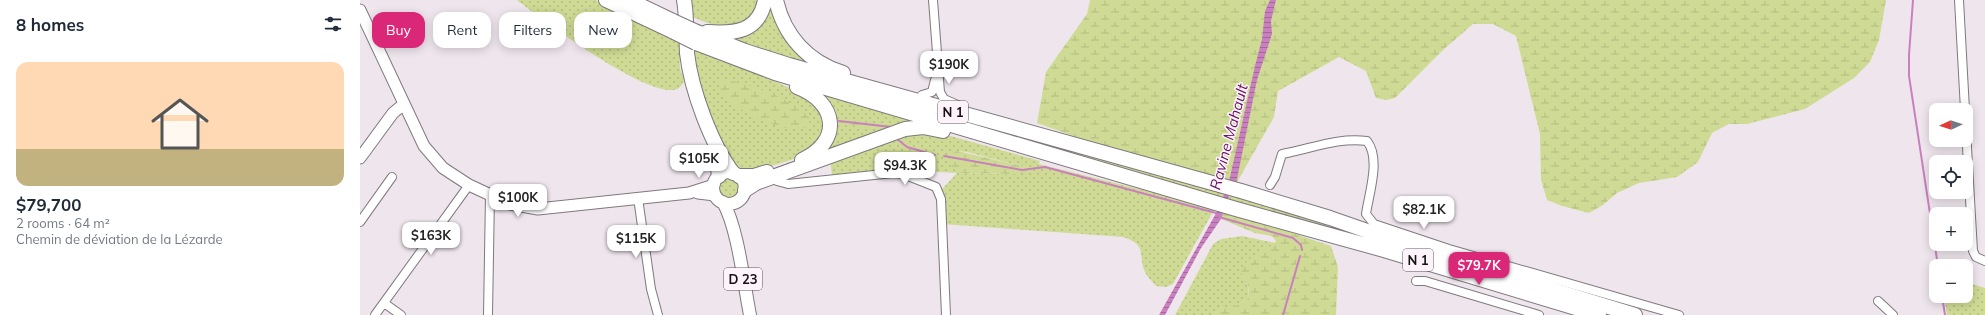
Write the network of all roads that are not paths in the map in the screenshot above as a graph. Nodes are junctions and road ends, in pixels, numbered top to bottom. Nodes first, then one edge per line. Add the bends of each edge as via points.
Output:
1 (606, 0) edge
2 (630, 0) edge
3 (766, 0) edge
4 (776, 0) edge
5 (933, 0) edge
6 (1959, 0) edge
7 (686, 4) edge
8 (360, 10) edge
9 (674, 27) junction
10 (697, 37) junction
11 (746, 63) junction
12 (937, 65) junction
13 (922, 95) junction
14 (1965, 103) edge
15 (404, 104) junction
16 (960, 106) junction
17 (1004, 141) junction
18 (1967, 147) edge
19 (1096, 151) junction
20 (360, 158) edge
21 (392, 177) dead end
22 (773, 177) junction
23 (469, 185) junction
24 (724, 185) junction
25 (1270, 185) dead end
26 (490, 195) junction
27 (742, 195) junction
28 (638, 198) junction
29 (360, 222) edge
30 (736, 242) junction
31 (1985, 261) edge
32 (1416, 282) dead end
33 (1878, 301) dead end
34 (384, 303) junction
35 (375, 315) edge
36 (401, 315) edge
37 (488, 315) edge
38 (658, 315) edge
39 (750, 315) edge
40 (946, 315) edge
41 (1539, 315) edge
42 (1599, 315) edge
43 (1635, 315) edge
44 (1679, 315) edge
45 (1893, 315) edge

1 - 9 highway, N 1
2 - 9 highway, N 1
3 - 10 highway via 760,16 748,28
4 - 13 highway via 790,36 805,52 835,70
5 - 12 street
6 - 14 street
7 - 24 highway via 687,52 692,76 713,140 724,161
8 - 15 main road
9 - 10 highway, N 1, bridge
10 - 11 highway, N 1
10 - 19 highway, N 1
11 - 17 highway, N 1
11 - 24 highway via 815,95 826,109 829,128 825,141 811,155
12 - 13 street via 933,90 930,94
12 - 16 street via 941,95
13 - 16 highway
15 - 20 main road via 393,113
15 - 23 main road via 419,137 431,155 443,168
16 - 19 highway
17 - 22 highway via 923,127 910,128
17 - 42 highway, N 1 via 1384,250
18 - 31 street via 1973,251 1976,257
19 - 43 highway, N 1 via 1330,218 1425,251
21 - 29 street
22 - 27 highway via 756,183
22 - 40 street via 788,184 898,173 936,187 941,200
23 - 26 main road
23 - 34 street
24 - 27 main road via 743,181
24 - 27 main road via 733,204
24 - 28 main road via 689,193
24 - 30 main road, D 23
25 - 44 street via 1282,154 1330,142 1367,141 1371,147 1373,162 1366,214 1374,224 1456,251
26 - 28 main road via 518,206 538,209
26 - 37 street
27 - 30 main road, D 23
28 - 38 street via 651,289
30 - 39 main road, D 23
32 - 41 street via 1425,281
33 - 45 street
34 - 35 street
34 - 36 street

